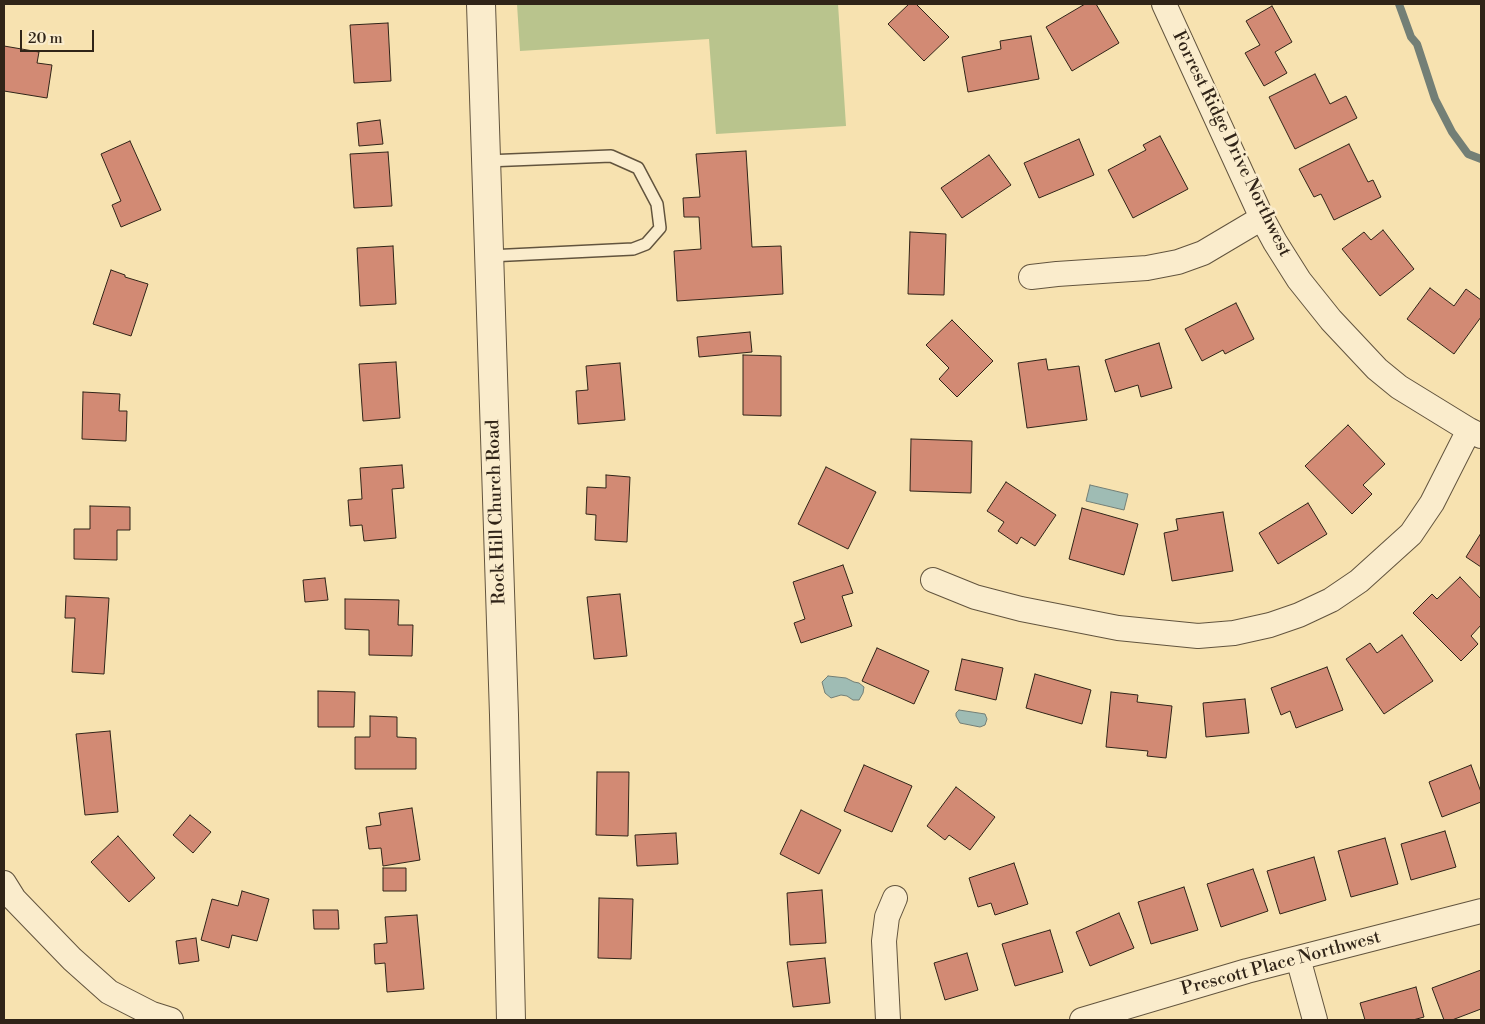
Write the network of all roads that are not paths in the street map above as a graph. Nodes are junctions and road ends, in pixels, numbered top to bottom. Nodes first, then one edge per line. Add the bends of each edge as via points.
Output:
1 (481, 4) edge
2 (1164, 4) edge
3 (486, 161) junction
4 (1262, 218) junction
5 (489, 256) junction
6 (1030, 277) dead end
7 (1475, 433) edge
8 (933, 580) dead end
9 (4, 883) edge
10 (895, 898) dead end
11 (1481, 911) edge
12 (1298, 958) junction
13 (171, 1020) edge
14 (511, 1020) edge
15 (888, 1020) edge
16 (1082, 1020) edge
17 (1315, 1020) edge

1 - 3 street, Rock Hill Church Road
2 - 4 street, Forrest Ridge Drive Northwest
3 - 5 street, Rock Hill Church Road
3 - 5 lane via 611,156 638,168 657,204 660,228 646,244 633,249
4 - 6 street via 1203,253 1178,262 1147,268
4 - 7 street, Forrest Ridge Drive Northwest via 1299,280 1331,320 1377,368 1399,387
5 - 14 street, Rock Hill Church Road
7 - 8 street via 1411,534 1359,580 1330,600 1270,625 1198,636 1118,628 1021,609 975,597
9 - 13 street via 20,906 109,992
10 - 15 street via 887,917 884,942
11 - 12 street, Prescott Place Northwest
12 - 16 street, Prescott Place Northwest
12 - 17 street

